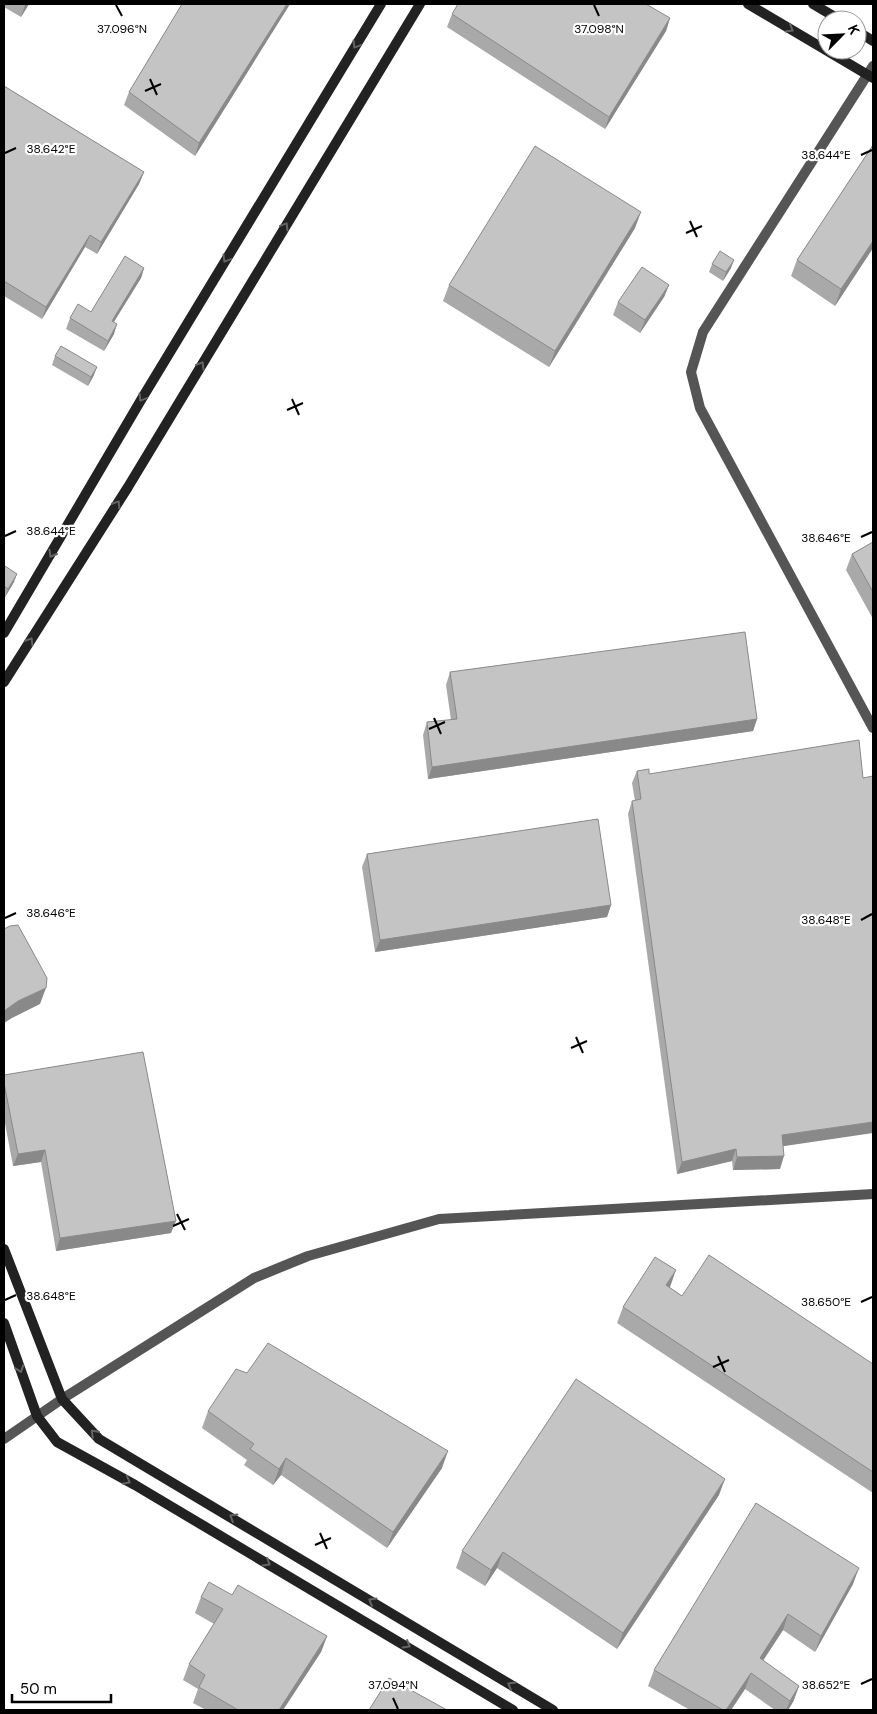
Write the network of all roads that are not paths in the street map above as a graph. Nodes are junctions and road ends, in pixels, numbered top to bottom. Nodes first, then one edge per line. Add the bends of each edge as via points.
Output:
1 (381, 4) edge
2 (420, 4) edge
3 (748, 4) edge
4 (871, 73) edge
5 (4, 633) edge
6 (4, 682) edge
7 (873, 728) edge
8 (873, 1194) edge
9 (4, 1249) edge
10 (4, 1323) edge
11 (62, 1400) junction
12 (37, 1416) junction
13 (4, 1439) edge
14 (513, 1710) edge
15 (553, 1710) edge

1 -> 5 street
6 -> 2 street via 128,487
3 -> 4 street
4 - 7 street via 703,332 691,372 700,408
8 - 11 street via 439,1219 308,1256 254,1278
9 - 11 street
10 -> 12 street
11 - 12 street
15 -> 11 street via 99,1438
12 - 13 street
12 -> 14 street via 57,1442

